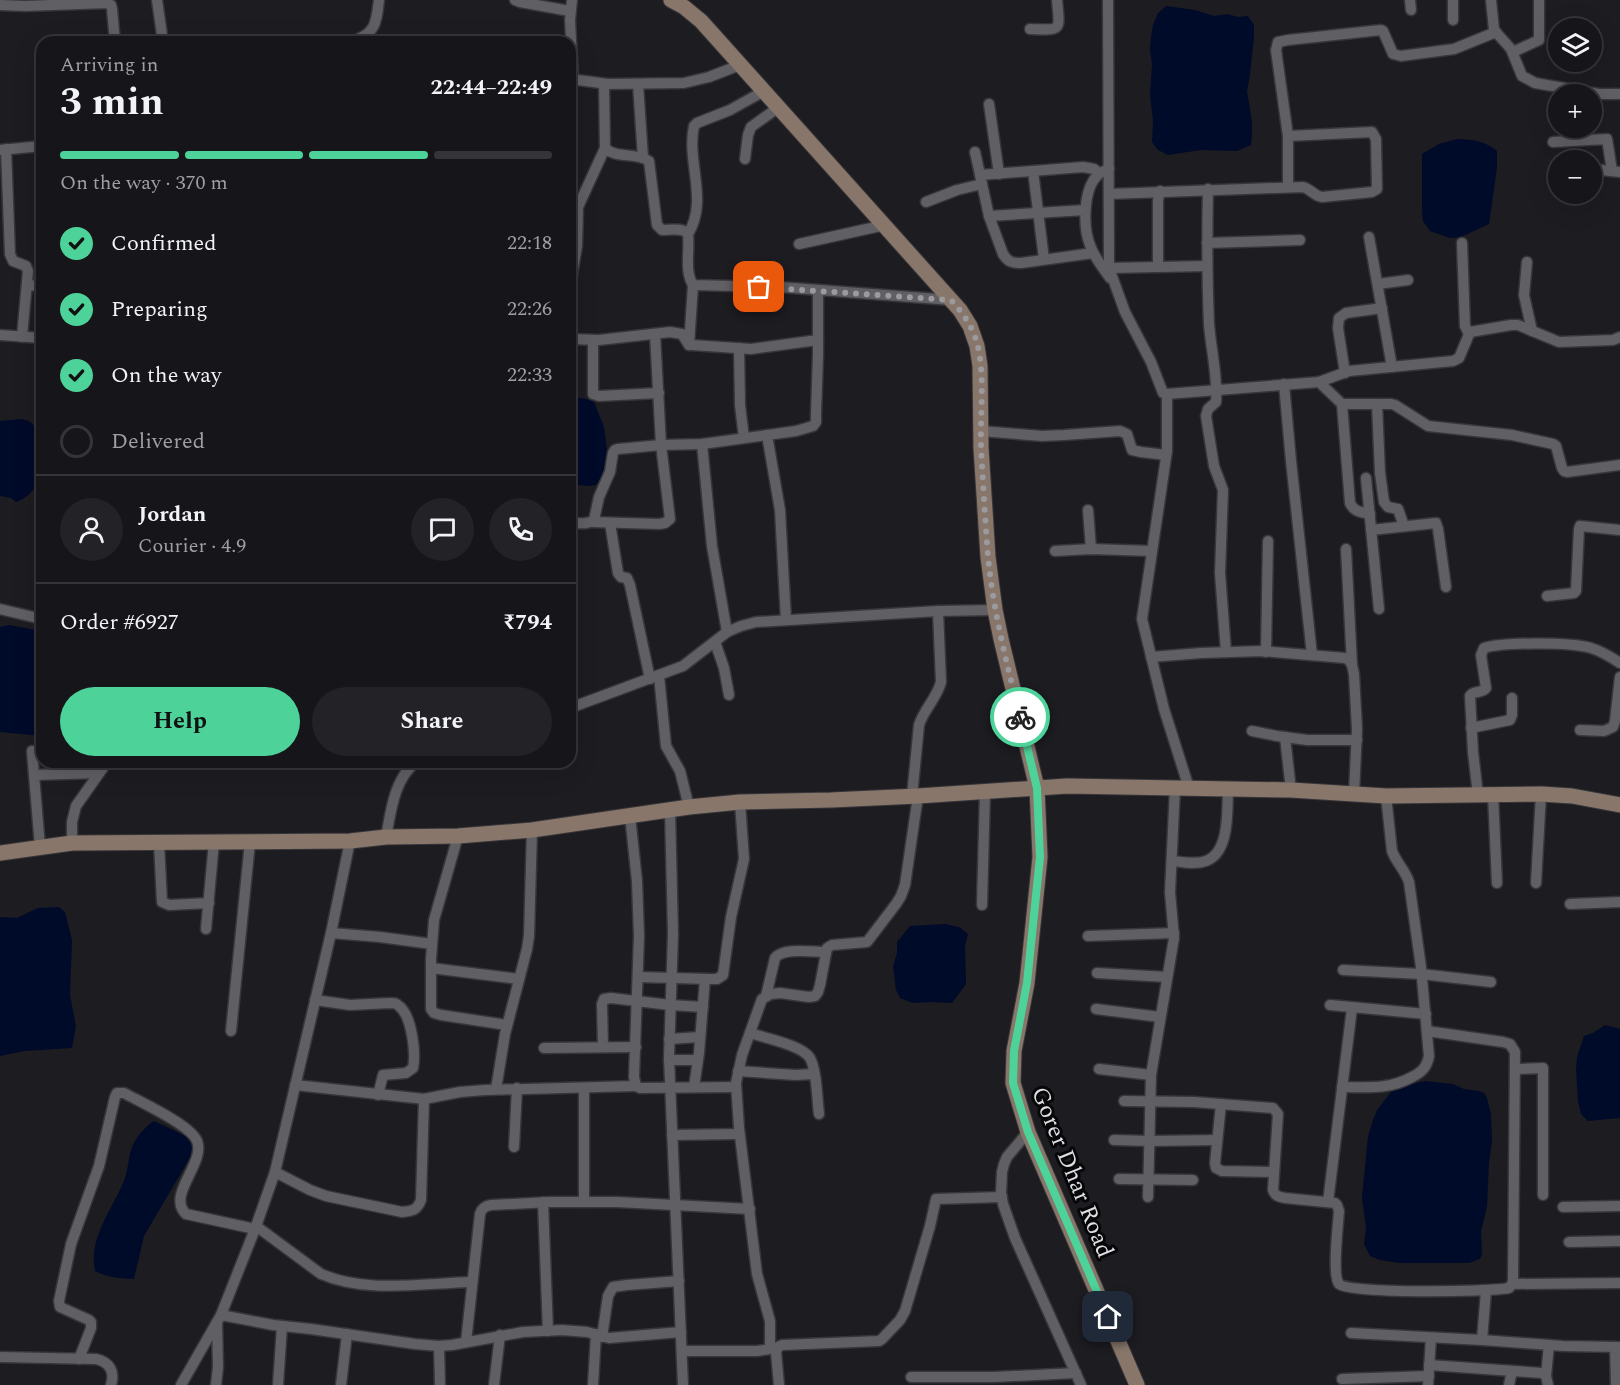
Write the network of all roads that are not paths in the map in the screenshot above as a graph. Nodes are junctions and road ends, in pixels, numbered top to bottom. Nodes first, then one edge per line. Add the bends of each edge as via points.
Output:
1 (156, 0) edge
2 (379, 0) edge
3 (515, 0) edge
4 (671, 0) edge
5 (1058, 0) edge
6 (1108, 0) edge
7 (1453, 0) edge
8 (1491, 0) edge
9 (1539, 0) edge
10 (0, 5) edge
11 (571, 6) edge
12 (1453, 20) dead end
13 (1030, 29) dead end
14 (1496, 32) junction
15 (114, 36) edge
16 (162, 36) edge
17 (364, 36) edge
18 (571, 36) edge
19 (1513, 52) junction
20 (741, 65) junction
21 (576, 80) edge
22 (604, 84) junction
23 (638, 84) junction
24 (764, 91) junction
25 (1620, 94) edge
26 (989, 104) dead end
27 (779, 107) junction
28 (1288, 136) junction
29 (1553, 142) dead end
30 (36, 146) edge
31 (605, 148) junction
32 (3, 149) edge
33 (975, 152) dead end
34 (643, 158) junction
35 (745, 159) dead end
36 (1033, 171) junction
37 (1104, 171) junction
38 (1616, 172) edge
39 (999, 174) junction
40 (981, 179) junction
41 (1288, 187) junction
42 (1208, 189) junction
43 (1160, 191) junction
44 (1109, 194) junction
45 (926, 202) dead end
46 (1085, 210) junction
47 (1037, 213) junction
48 (989, 216) junction
49 (885, 225) junction
50 (688, 234) junction
51 (1369, 237) dead end
52 (1300, 240) dead end
53 (1207, 243) junction
54 (1462, 243) dead end
55 (799, 244) dead end
56 (576, 252) edge
57 (1094, 253) junction
58 (1044, 259) junction
59 (1527, 262) dead end
60 (1207, 266) junction
61 (1158, 267) junction
62 (1109, 268) junction
63 (1408, 279) dead end
64 (1113, 282) junction
65 (1378, 284) junction
66 (36, 285) edge
67 (693, 285) junction
68 (27, 287) junction
69 (818, 290) junction
70 (951, 300) junction
71 (1382, 308) junction
72 (1532, 330) junction
73 (655, 334) junction
74 (1469, 334) junction
75 (0, 335) edge
76 (22, 337) junction
77 (1620, 337) edge
78 (36, 338) edge
79 (576, 339) edge
80 (593, 340) junction
81 (818, 340) junction
82 (689, 345) junction
83 (739, 348) junction
84 (1392, 367) junction
85 (1345, 373) junction
86 (1319, 382) junction
87 (1284, 384) junction
88 (1216, 390) junction
89 (658, 393) junction
90 (1167, 394) junction
91 (1342, 404) junction
92 (1377, 404) junction
93 (981, 431) junction
94 (767, 435) junction
95 (744, 438) junction
96 (702, 444) junction
97 (661, 445) junction
98 (1166, 455) junction
99 (1620, 465) edge
100 (1381, 477) junction
101 (1366, 478) junction
102 (1348, 480) junction
103 (1088, 510) dead end
104 (1370, 514) junction
105 (591, 522) junction
106 (576, 523) edge
107 (610, 523) junction
108 (1404, 526) junction
109 (1371, 530) junction
110 (1620, 530) edge
111 (1268, 541) dead end
112 (1091, 549) junction
113 (1346, 549) dead end
114 (1152, 550) junction
115 (1056, 551) dead end
116 (1446, 588) dead end
117 (1547, 596) dead end
118 (0, 609) edge
119 (1379, 609) dead end
120 (995, 610) junction
121 (938, 611) junction
122 (36, 618) edge
123 (786, 620) junction
124 (727, 632) junction
125 (715, 642) junction
126 (1227, 652) junction
127 (1266, 652) junction
128 (1312, 655) junction
129 (1151, 657) junction
130 (1620, 663) edge
131 (1352, 665) junction
132 (654, 677) junction
133 (1620, 677) edge
134 (729, 696) dead end
135 (1512, 699) dead end
136 (576, 706) edge
137 (1472, 728) junction
138 (1580, 730) dead end
139 (1252, 731) dead end
140 (1285, 737) junction
141 (1357, 740) junction
142 (32, 751) dead end
143 (102, 768) edge
144 (408, 768) edge
145 (99, 773) junction
146 (34, 775) junction
147 (1037, 788) junction
148 (1182, 788) junction
149 (1228, 790) junction
150 (1291, 790) junction
151 (985, 792) junction
152 (1354, 794) junction
153 (1541, 794) junction
154 (1486, 795) junction
155 (915, 796) junction
156 (1386, 796) junction
157 (740, 802) junction
158 (1620, 805) edge
159 (689, 807) junction
160 (670, 810) junction
161 (630, 816) junction
162 (532, 830) junction
163 (458, 836) junction
164 (386, 837) junction
165 (350, 841) junction
166 (214, 842) junction
167 (250, 842) junction
168 (72, 843) junction
169 (159, 843) junction
170 (40, 847) junction
171 (0, 853) edge
172 (1172, 861) junction
173 (1497, 883) dead end
174 (1536, 883) dead end
175 (1620, 902) edge
176 (209, 903) junction
177 (1569, 904) dead end
178 (982, 905) dead end
179 (207, 929) dead end
180 (331, 933) junction
181 (1174, 933) junction
182 (1088, 936) dead end
183 (432, 944) junction
184 (826, 952) junction
185 (431, 968) junction
186 (1343, 970) dead end
187 (1097, 973) dead end
188 (1421, 974) junction
189 (638, 977) junction
190 (1167, 977) junction
191 (519, 979) junction
192 (671, 979) junction
193 (705, 979) junction
194 (1491, 982) dead end
195 (766, 996) junction
196 (315, 999) junction
197 (638, 1001) junction
198 (670, 1005) junction
199 (1330, 1005) dead end
200 (702, 1007) junction
201 (1352, 1008) junction
202 (1096, 1009) dead end
203 (1426, 1014) junction
204 (1160, 1017) junction
205 (507, 1025) junction
206 (231, 1031) dead end
207 (1427, 1031) junction
208 (750, 1033) junction
209 (700, 1037) junction
210 (669, 1039) junction
211 (603, 1047) junction
212 (636, 1047) junction
213 (544, 1048) dead end
214 (669, 1060) junction
215 (698, 1060) junction
216 (1099, 1069) dead end
217 (1516, 1069) junction
218 (738, 1071) junction
219 (814, 1074) junction
220 (1151, 1075) junction
221 (295, 1085) junction
222 (636, 1086) junction
223 (694, 1087) junction
224 (736, 1087) junction
225 (1342, 1087) junction
226 (517, 1088) junction
227 (584, 1088) junction
228 (670, 1088) junction
229 (496, 1089) junction
230 (378, 1095) junction
231 (424, 1099) junction
232 (1124, 1101) dead end
233 (1150, 1102) junction
234 (1221, 1104) junction
235 (819, 1114) dead end
236 (1028, 1132) junction
237 (740, 1134) junction
238 (672, 1135) junction
239 (1114, 1140) dead end
240 (1217, 1140) junction
241 (1150, 1141) junction
242 (514, 1147) dead end
243 (275, 1172) junction
244 (1274, 1172) junction
245 (1149, 1178) junction
246 (1119, 1179) dead end
247 (1193, 1180) dead end
248 (1543, 1195) dead end
249 (1002, 1197) junction
250 (1148, 1197) dead end
251 (543, 1202) junction
252 (584, 1202) junction
253 (1328, 1202) junction
254 (675, 1204) junction
255 (1620, 1206) edge
256 (1563, 1207) dead end
257 (750, 1209) junction
258 (255, 1228) junction
259 (1620, 1241) edge
260 (1569, 1242) dead end
261 (679, 1281) junction
262 (472, 1282) junction
263 (1620, 1283) edge
264 (1512, 1284) junction
265 (1486, 1291) junction
266 (219, 1319) junction
267 (282, 1326) junction
268 (548, 1331) junction
269 (681, 1332) junction
270 (1351, 1333) dead end
271 (346, 1334) junction
272 (500, 1335) junction
273 (599, 1335) junction
274 (1431, 1338) junction
275 (1482, 1340) junction
276 (466, 1342) junction
277 (1549, 1344) junction
278 (439, 1346) junction
279 (1618, 1347) edge
280 (774, 1348) junction
281 (682, 1351) junction
282 (0, 1357) edge
283 (79, 1359) junction
284 (1512, 1371) junction
285 (1076, 1373) junction
286 (1429, 1376) edge
287 (911, 1377) dead end
288 (1342, 1379) dead end
289 (1547, 1380) edge
290 (955, 1381) edge
291 (111, 1385) edge
292 (180, 1385) edge
293 (216, 1385) edge
294 (278, 1385) edge
295 (341, 1385) edge
296 (440, 1385) edge
297 (494, 1385) edge
298 (593, 1385) edge
299 (683, 1385) edge
300 (779, 1385) edge
301 (1081, 1385) edge
302 (1137, 1385) edge
303 (1509, 1385) edge
304 (1616, 1385) edge

1 - 16 street
2 - 17 street via 374,28
3 - 11 street
4 - 20 street, Gorer Dhar Road via 701,21
5 - 13 street via 1058,27
6 - 37 street
7 - 12 street
8 - 14 street
9 - 19 street via 1539,40
10 - 15 street via 107,3 112,9
11 - 18 street
14 - 19 street
14 - 28 street via 1454,49 1401,56 1393,54 1381,30 1278,42
19 - 25 street via 1522,76 1535,83
20 - 23 street via 684,83
20 - 24 street, Gorer Dhar Road
21 - 22 street
22 - 23 street
22 - 31 street
23 - 34 street
24 - 27 street, Gorer Dhar Road
24 - 50 street via 693,126 698,208
26 - 39 street
27 - 35 street via 751,127
27 - 49 street, Gorer Dhar Road
28 - 41 street
28 - 41 street via 1372,132 1376,139 1377,189 1322,197 1308,188
29 - 38 street via 1607,140
30 - 32 street
31 - 34 street via 611,153
31 - 56 street via 578,207
32 - 68 street via 10,254 11,259 27,268
33 - 40 street
34 - 50 street via 651,165 659,228
36 - 37 street via 1089,167
36 - 39 street
36 - 47 street
37 - 44 street
37 - 46 street via 1092,182
39 - 40 street
40 - 45 street
40 - 48 street
41 - 42 street
42 - 43 street
42 - 53 street
43 - 44 street
43 - 61 street
44 - 62 street
46 - 47 street
46 - 57 street
47 - 48 street
47 - 58 street
48 - 58 street via 1007,260 1014,263
49 - 55 street
49 - 70 street, Gorer Dhar Road
50 - 67 street via 688,270
51 - 65 street
52 - 53 street
53 - 60 street
54 - 74 street via 1465,326
57 - 58 street
57 - 64 street
59 - 72 street via 1524,295
60 - 61 street
60 - 88 street
61 - 62 street
62 - 64 street
63 - 65 street
64 - 90 street via 1161,391
65 - 71 street
66 - 68 street
67 - 69 street
67 - 82 street
68 - 76 street
69 - 70 street
69 - 81 street
70 - 93 street, Gorer Dhar Road via 970,326 977,346
71 - 84 street
71 - 85 street via 1346,313 1339,318
72 - 74 street via 1511,325
72 - 77 street via 1563,342
73 - 80 street
73 - 82 street via 677,332
73 - 89 street
74 - 84 street via 1457,360
75 - 76 street
76 - 78 street
79 - 80 street
80 - 89 street via 595,396
81 - 83 street
81 - 94 street via 816,422 808,429
82 - 83 street
83 - 95 street
84 - 85 street
85 - 86 street
86 - 87 street
86 - 91 street
87 - 88 street
87 - 128 street
88 - 90 street
88 - 126 street via 1216,402 1206,416 1214,466 1223,490 1220,573
89 - 97 street
90 - 98 street
91 - 92 street
91 - 102 street
92 - 99 street via 1395,405 1428,426 1512,435 1552,444 1567,472
92 - 100 street
93 - 98 street via 1042,436 1120,430 1127,434 1132,450
93 - 120 street, Gorer Dhar Road
94 - 95 street
94 - 123 street via 780,510
95 - 96 street
96 - 97 street
96 - 124 street via 712,546
97 - 105 street via 615,450
97 - 107 street via 670,519 659,524
98 - 114 street
100 - 101 street
100 - 108 street via 1386,505 1398,509
101 - 102 street
101 - 104 street
102 - 104 street via 1351,506
103 - 112 street
104 - 109 street
105 - 106 street
105 - 107 street
107 - 132 street via 618,573 630,585
108 - 109 street
108 - 116 street via 1437,525
109 - 119 street
110 - 117 street via 1581,526 1576,591
111 - 127 street
112 - 114 street
112 - 115 street
113 - 131 street
114 - 129 street via 1142,619
118 - 122 street
120 - 121 street
120 - 147 street, Gorer Dhar Road
121 - 123 street
121 - 155 street via 941,682 919,725
123 - 124 street via 756,622
124 - 125 street
125 - 132 street via 683,666
125 - 134 street
126 - 127 street
126 - 129 street
127 - 128 street
128 - 131 street via 1345,658
129 - 148 street
130 - 137 street via 1581,645 1484,648 1481,655 1486,688 1470,696
131 - 141 street
132 - 136 street
132 - 159 street via 666,746 680,771
133 - 138 street via 1613,727 1604,731
135 - 137 street via 1510,720
137 - 154 street
139 - 140 street
140 - 141 street
140 - 150 street
141 - 152 street
142 - 146 street
143 - 145 street
144 - 164 street via 395,794
145 - 146 street
145 - 168 street via 73,813
146 - 170 street
147 - 148 street
147 - 151 street
147 - 236 street, Gorer Dhar Road via 1040,857 1027,983 1012,1067
148 - 149 street
148 - 172 street
149 - 150 street
149 - 172 street via 1223,843 1218,851 1206,861
150 - 152 street
151 - 155 street
151 - 178 street
152 - 156 street
153 - 154 street
153 - 158 street
153 - 174 street
154 - 156 street
154 - 173 street
155 - 157 street
155 - 184 street via 905,885 896,904 867,942 832,945
156 - 188 street via 1392,851 1409,882
157 - 159 street
157 - 193 street via 744,859 730,917 724,972 717,979
159 - 160 street
160 - 161 street
160 - 192 street
161 - 162 street
161 - 189 street via 637,881
162 - 163 street
162 - 191 street via 529,936
163 - 164 street
163 - 183 street via 439,897
164 - 165 street
165 - 167 street
165 - 180 street
166 - 167 street
166 - 169 street
166 - 176 street
167 - 206 street
168 - 169 street
168 - 170 street
169 - 176 street via 162,902
170 - 171 street
172 - 181 street
175 - 177 street
176 - 179 street
180 - 183 street
180 - 196 street
181 - 182 street
181 - 190 street
183 - 185 street
184 - 195 street via 777,955
184 - 195 street via 815,996
185 - 191 street
185 - 205 street via 430,1004 434,1013
186 - 188 street
187 - 190 street
188 - 194 street
188 - 203 street
189 - 192 street
189 - 197 street
190 - 204 street
191 - 205 street
192 - 193 street
192 - 198 street
193 - 200 street
195 - 208 street
196 - 221 street
196 - 230 street via 350,1005 396,1004 404,1012 413,1039 413,1068 406,1073 383,1075
197 - 198 street
197 - 211 street via 602,1001
197 - 212 street
198 - 200 street
198 - 210 street
199 - 201 street
200 - 209 street
201 - 203 street
201 - 225 street
202 - 204 street
203 - 207 street
204 - 220 street
205 - 229 street
207 - 217 street via 1510,1044
207 - 225 street via 1428,1064 1421,1071 1388,1087
208 - 218 street
208 - 219 street via 804,1052 811,1060
209 - 210 street
209 - 215 street
210 - 214 street
211 - 212 street
211 - 213 street
212 - 222 street
214 - 215 street
214 - 228 street
215 - 223 street
216 - 220 street
217 - 248 street via 1543,1068
217 - 264 street
218 - 219 street
218 - 224 street
219 - 235 street
220 - 233 street
221 - 230 street
221 - 243 street
222 - 227 street
222 - 228 street
223 - 224 street
223 - 228 street
224 - 237 street
225 - 253 street
226 - 227 street
226 - 229 street
226 - 242 street
227 - 252 street
228 - 238 street
229 - 231 street
230 - 231 street
231 - 243 street via 421,1200 413,1211 326,1196
232 - 233 street
233 - 234 street
233 - 241 street
234 - 240 street
234 - 244 street via 1276,1111
236 - 249 street via 1004,1164
236 - 302 street, Gorer Dhar Road
237 - 238 street
237 - 257 street
238 - 254 street
239 - 241 street
240 - 241 street
240 - 244 street via 1218,1170
241 - 245 street
243 - 258 street
244 - 253 street via 1273,1190 1277,1197
245 - 246 street
245 - 247 street
245 - 250 street
249 - 280 street via 936,1199 905,1311 882,1339
249 - 285 street via 1015,1238
251 - 252 street
251 - 262 street via 491,1204 482,1209
251 - 268 street
252 - 254 street
253 - 265 street via 1339,1207 1336,1266 1342,1287
254 - 257 street
254 - 261 street
255 - 256 street
257 - 280 street via 758,1274
258 - 262 street via 332,1279 380,1285
258 - 266 street
258 - 283 street via 186,1214 181,1209 181,1194 197,1156 197,1140 180,1124 124,1093 117,1093 99,1166 71,1244 59,1301 60,1307 91,1322
259 - 260 street
261 - 269 street
261 - 273 street via 614,1287 608,1296
262 - 276 street
263 - 264 street
264 - 265 street via 1509,1288
265 - 275 street
266 - 267 street
266 - 292 street
266 - 293 street
267 - 271 street
267 - 294 street
268 - 272 street
268 - 273 street
269 - 273 street
269 - 281 street
270 - 274 street
271 - 278 street
271 - 295 street
272 - 276 street
272 - 297 street
273 - 298 street
274 - 275 street
274 - 286 street
275 - 277 street
276 - 278 street
277 - 279 street
277 - 289 street
278 - 296 street
279 - 304 street
280 - 281 street
280 - 300 street
281 - 299 street
282 - 283 street
283 - 291 street via 108,1364 113,1374
284 - 286 street
284 - 289 street via 1542,1373
284 - 303 street
285 - 290 street
285 - 301 street
286 - 288 street
287 - 290 street

